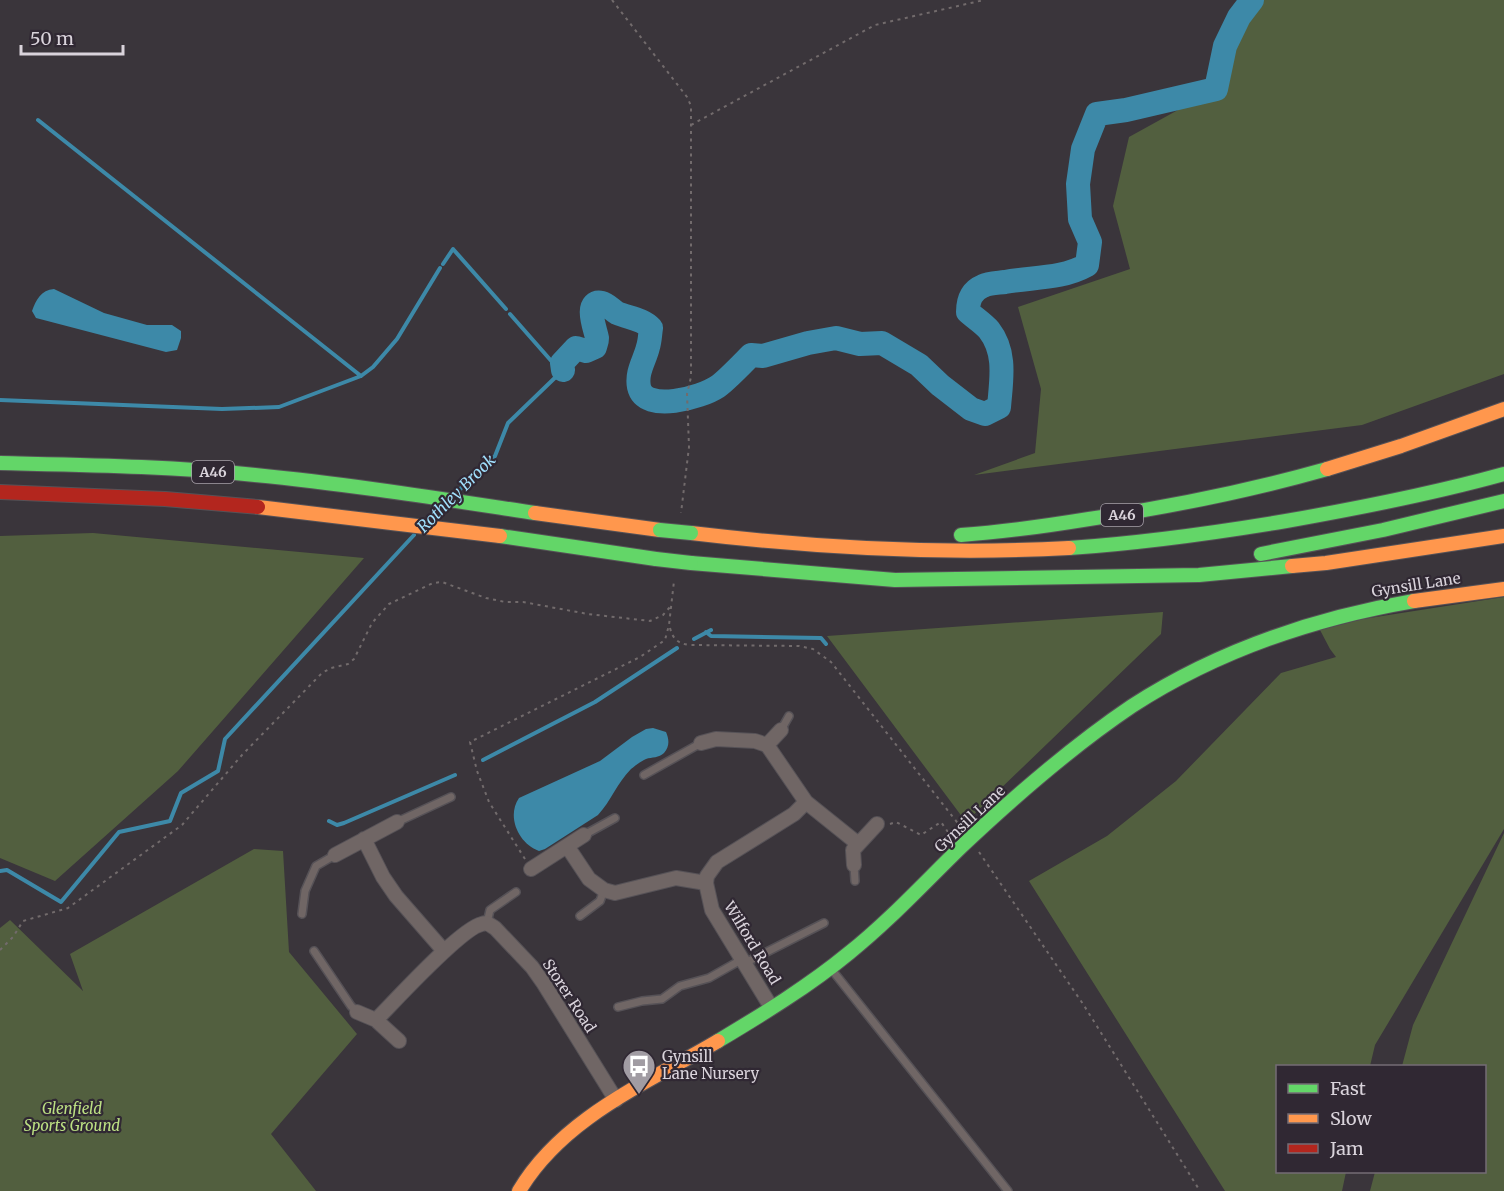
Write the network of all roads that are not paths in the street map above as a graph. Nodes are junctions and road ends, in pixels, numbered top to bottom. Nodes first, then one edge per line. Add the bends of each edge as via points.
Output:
1 (1504, 409) edge
2 (0, 464) edge
3 (1504, 474) edge
4 (0, 493) edge
5 (1504, 501) edge
6 (1504, 536) edge
7 (727, 538) junction
8 (1091, 576) junction
9 (1504, 589) edge
10 (789, 716) dead end
11 (782, 730) joint
12 (701, 743) joint
13 (766, 746) junction
14 (644, 775) dead end
15 (451, 797) dead end
16 (806, 802) junction
17 (615, 819) dead end
18 (397, 822) joint
19 (876, 825) road end
20 (584, 835) joint
21 (364, 839) junction
22 (857, 843) junction
23 (567, 846) junction
24 (335, 855) joint
25 (854, 865) joint
26 (531, 869) road end
27 (855, 881) dead end
28 (706, 883) junction
29 (604, 890) junction
30 (516, 892) dead end
31 (302, 914) dead end
32 (580, 916) dead end
33 (487, 923) junction
34 (824, 923) dead end
35 (314, 951) dead end
36 (444, 951) junction
37 (742, 962) junction
38 (831, 968) junction
39 (618, 1007) dead end
40 (771, 1007) junction
41 (357, 1012) joint
42 (376, 1020) junction
43 (399, 1041) dead end
44 (616, 1100) junction
45 (519, 1191) edge
46 (1008, 1191) edge

1 - 7 main road, A46 via 1373,456 1164,508 989,534 875,539
2 - 7 main road, A46, bridge via 125,465 288,478
3 - 7 main road, A46 via 1393,501 1259,526 1068,548 877,550
4 - 8 main road, A46, bridge via 152,497 271,507 656,559 895,580
5 - 8 main road, A46 via 1353,538 1244,557
6 - 8 main road, A46 via 1314,564 1199,575
9 - 38 main road, Gynsill Lane via 1398,603 1340,616 1227,656 1159,691 1093,734 1041,776
10 - 11 lane
11 - 13 street
12 - 13 street via 716,739 755,741
12 - 14 lane
13 - 16 street
15 - 18 lane
16 - 22 street
16 - 28 street via 794,814 717,862
17 - 20 lane
18 - 21 street
19 - 22 street
20 - 23 street
21 - 24 street
21 - 36 street via 396,896
22 - 25 street via 853,850
23 - 26 street
23 - 29 street via 589,879
24 - 31 lane via 316,866 305,891
25 - 27 lane
28 - 29 street via 676,878 615,893
28 - 37 street, Wilford Road via 712,910
29 - 32 lane via 600,901
30 - 33 lane via 490,910
33 - 36 street via 479,924
33 - 44 street, Storer Road via 544,984
34 - 37 lane
35 - 41 lane
36 - 42 street
37 - 39 lane via 709,978 680,986 662,999
37 - 40 street, Wilford Road
38 - 40 main road, Gynsill Lane
38 - 46 lane
40 - 44 main road, Gynsill Lane
41 - 42 street
42 - 43 street
44 - 45 main road, Gynsill Lane via 556,1143

